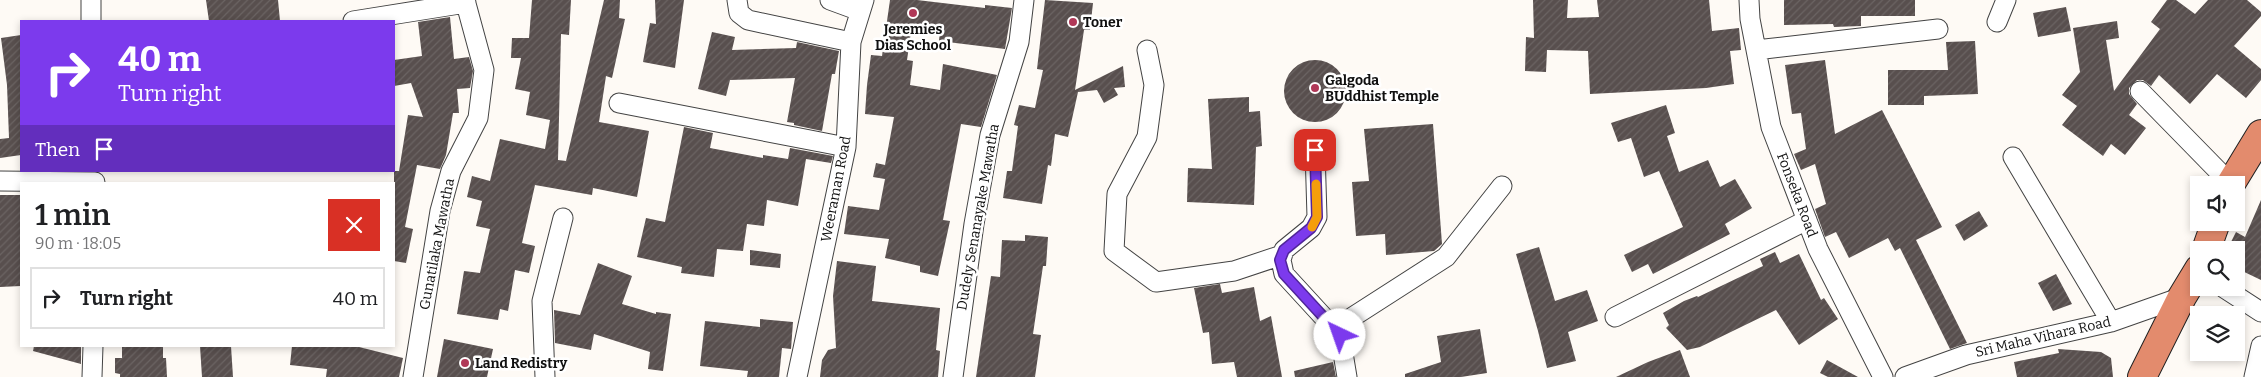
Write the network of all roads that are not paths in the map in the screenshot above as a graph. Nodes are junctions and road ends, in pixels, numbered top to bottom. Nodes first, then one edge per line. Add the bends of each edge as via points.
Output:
1 (91, 0) edge
2 (737, 0) edge
3 (830, 0) edge
4 (1024, 0) edge
5 (1749, 0) edge
6 (2006, 0) edge
7 (466, 2) edge
8 (862, 6) edge
9 (91, 20) edge
10 (359, 20) edge
11 (1997, 22) dead end
12 (1938, 29) dead end
13 (851, 42) junction
14 (1146, 50) dead end
15 (1756, 50) junction
16 (2140, 91) dead end
17 (619, 103) dead end
18 (2261, 134) edge
19 (846, 148) junction
20 (1315, 150) dead end
21 (2013, 157) dead end
22 (2222, 176) edge
23 (2235, 176) edge
24 (95, 179) edge
25 (0, 181) edge
26 (1502, 186) dead end
27 (562, 218) dead end
28 (1807, 220) junction
29 (1282, 255) junction
30 (2190, 284) edge
31 (2236, 296) edge
32 (2182, 297) junction
33 (2261, 312) edge
34 (1616, 317) dead end
35 (2111, 322) junction
36 (1340, 335) junction
37 (2261, 346) edge
38 (93, 347) edge
39 (92, 377) edge
40 (413, 377) edge
41 (545, 377) edge
42 (798, 377) edge
43 (953, 377) edge
44 (1347, 377) edge
45 (1883, 377) edge
46 (1905, 377) edge
47 (2142, 377) edge
48 (2254, 377) edge

1 - 9 street
2 - 13 street via 739,14 748,20
3 - 8 street
4 - 43 street, Dudely Senanayake Mawatha via 1019,42 990,135
5 - 15 street, Fonseka Road
6 - 11 street
7 - 10 street
7 - 40 street, Gunatilaka Mawatha via 484,70 478,118 451,171 440,211
8 - 13 street, Weeraman Road
12 - 15 street
13 - 19 street, Weeraman Road
14 - 29 street via 1154,85 1147,138 1117,194 1114,251 1156,282 1234,271
15 - 28 street, Fonseka Road via 1771,128
16 - 22 street
17 - 19 street
18 - 23 highway
19 - 42 street, Weeraman Road
20 - 29 street via 1317,217 1311,228
21 - 35 street
24 - 25 street
26 - 36 street via 1446,257 1350,318
27 - 41 street via 542,301
28 - 34 street
28 - 45 street, Fonseka Road via 1818,249
29 - 36 street via 1280,260 1284,274
30 - 32 highway
31 - 33 street
32 - 35 street, Sri Maha Vihara Road
32 - 47 highway
35 - 46 street, Sri Maha Vihara Road via 1966,355
36 - 44 street
37 - 48 street
38 - 39 street

